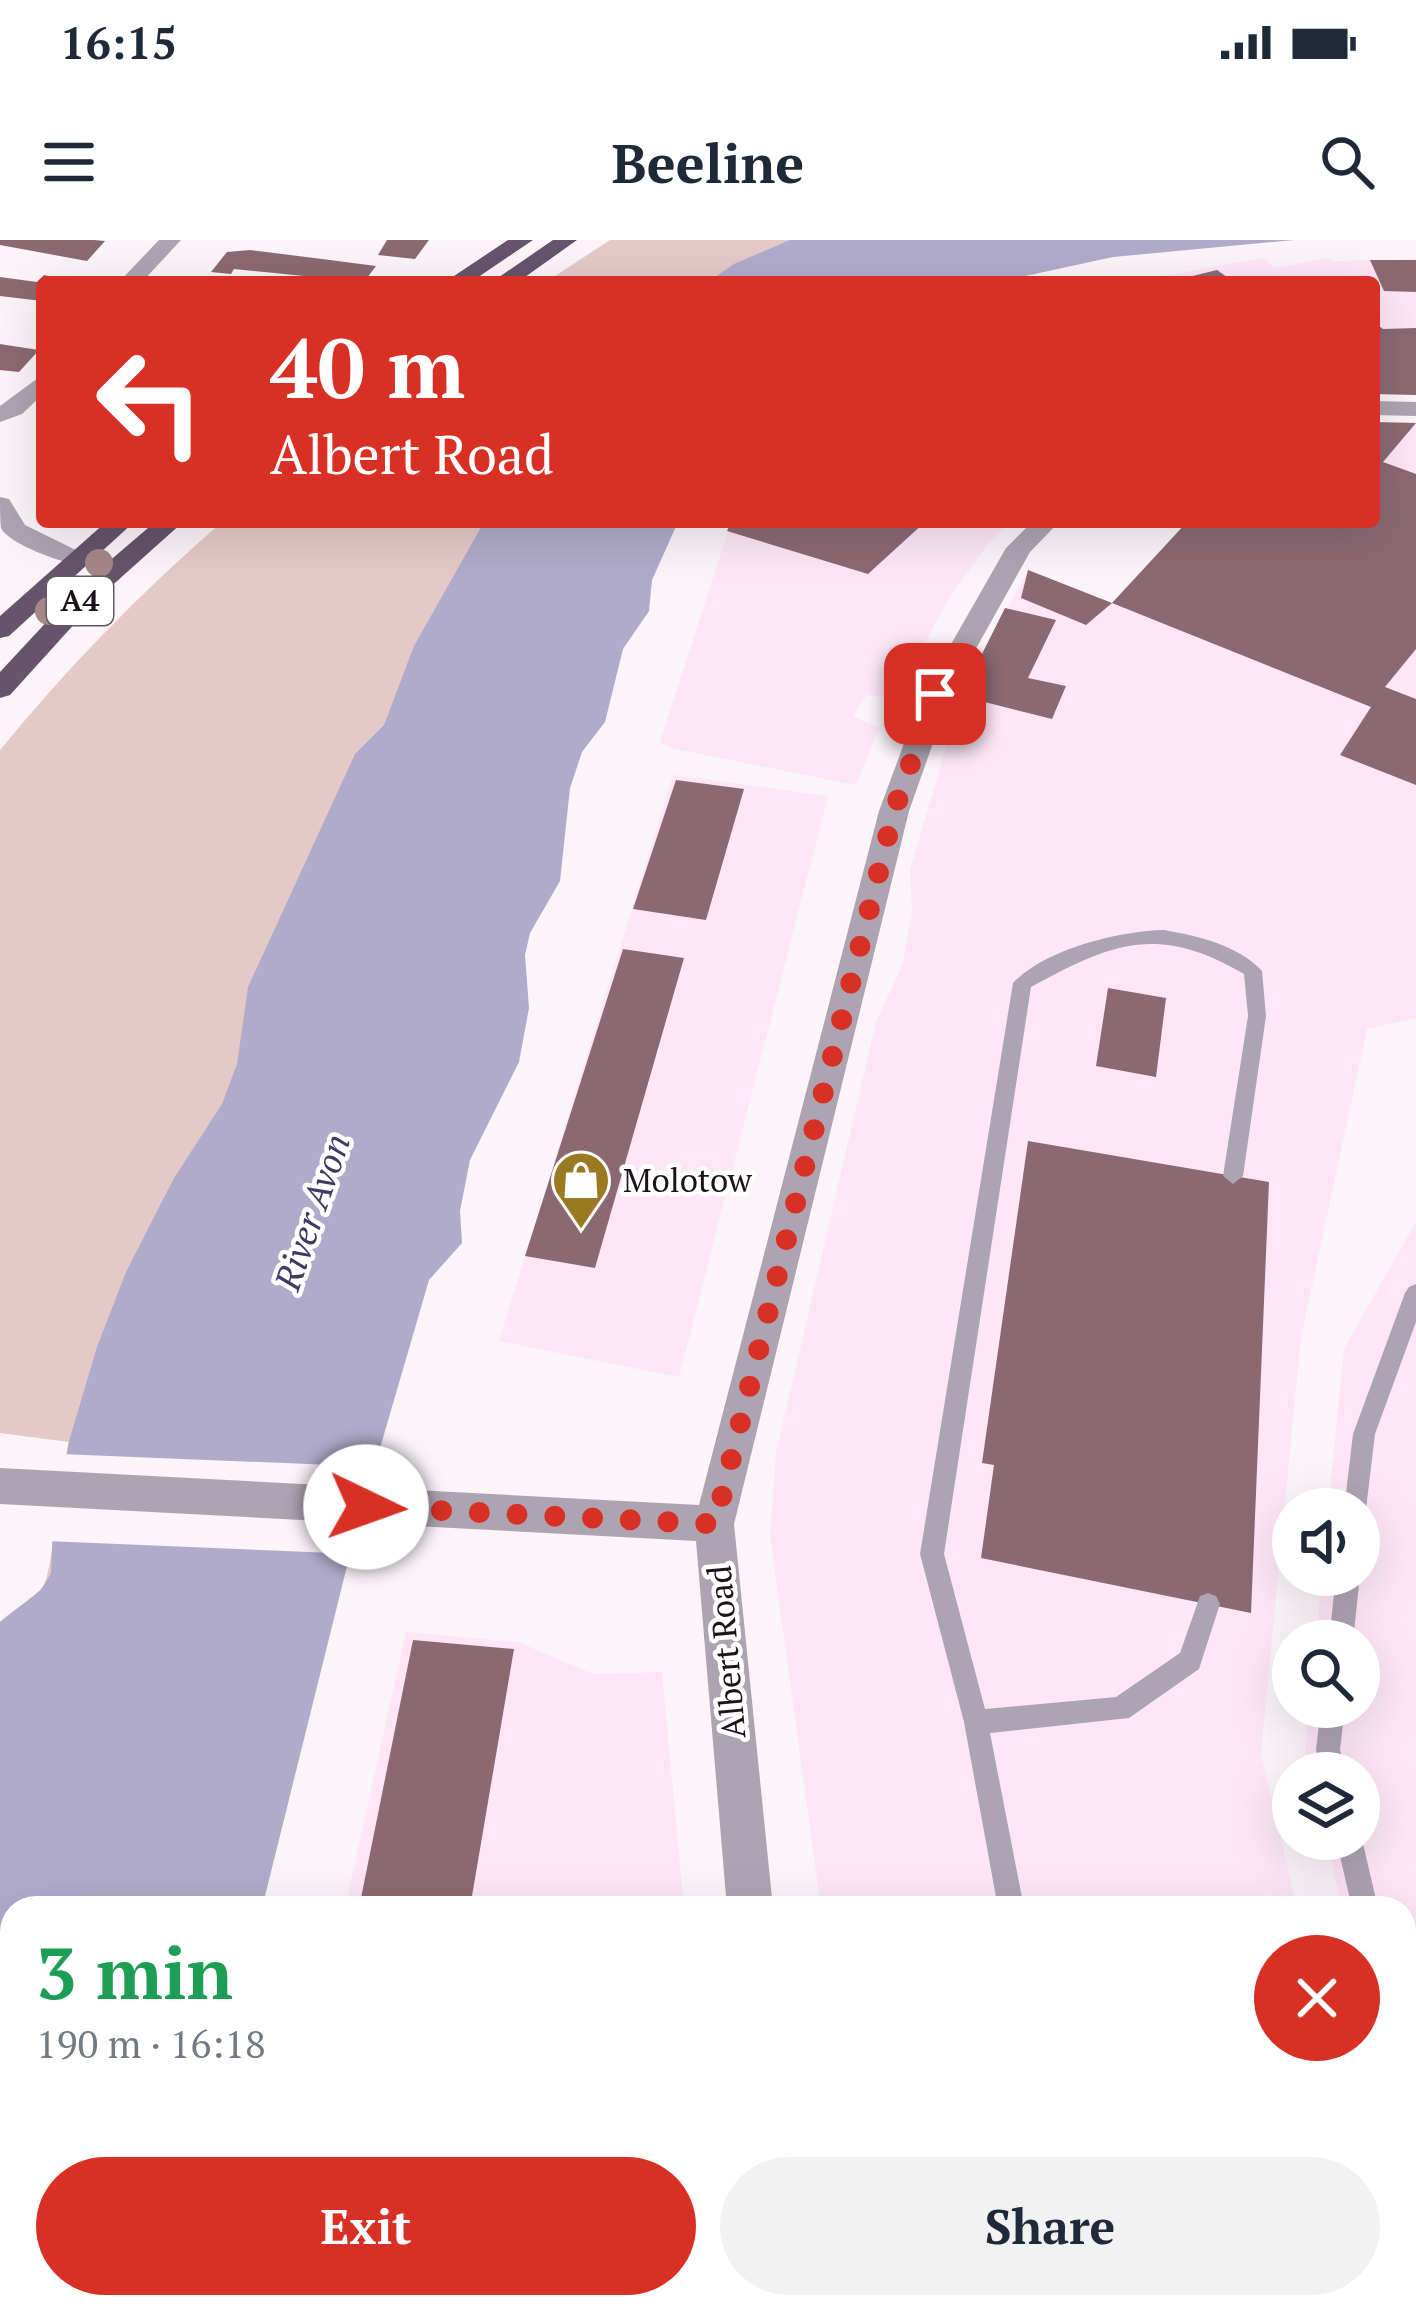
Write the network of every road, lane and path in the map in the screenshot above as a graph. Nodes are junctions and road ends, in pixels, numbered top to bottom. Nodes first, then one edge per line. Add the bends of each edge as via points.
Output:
1 (171, 240) edge
2 (523, 240) edge
3 (567, 240) edge
4 (136, 276) edge
5 (466, 276) edge
6 (512, 276) edge
7 (36, 388) edge
8 (1380, 408) edge
9 (1416, 409) edge
10 (0, 415) edge
11 (0, 504) edge
12 (114, 528) edge
13 (163, 528) edge
14 (1040, 528) edge
15 (75, 559) junction
16 (0, 630) edge
17 (0, 689) edge
18 (1233, 1176) dead end
19 (1416, 1293) edge
20 (3, 1486) edge
21 (1358, 1488) edge
22 (715, 1524) junction
23 (1208, 1604) dead end
24 (976, 1722) junction
25 (1354, 1860) edge
26 (749, 1896) edge
27 (1009, 1896) edge
28 (1362, 1896) edge

1 - 4 street
2 - 5 highway
3 - 6 highway
7 - 10 street
8 - 9 street
11 - 15 street via 15,530
12 - 15 highway, A4
13 - 17 highway, A4 via 88,593
14 - 22 street, Albert Road via 1019,548 935,694 894,811
15 - 16 highway, A4
18 - 24 lane via 1257,1016 1253,971 1216,946 1163,934 1085,947 1022,983 932,1554
19 - 21 lane via 1364,1434
20 - 22 street
22 - 26 street, Albert Road
23 - 24 lane via 1190,1661 1120,1709
24 - 27 lane
25 - 28 lane

